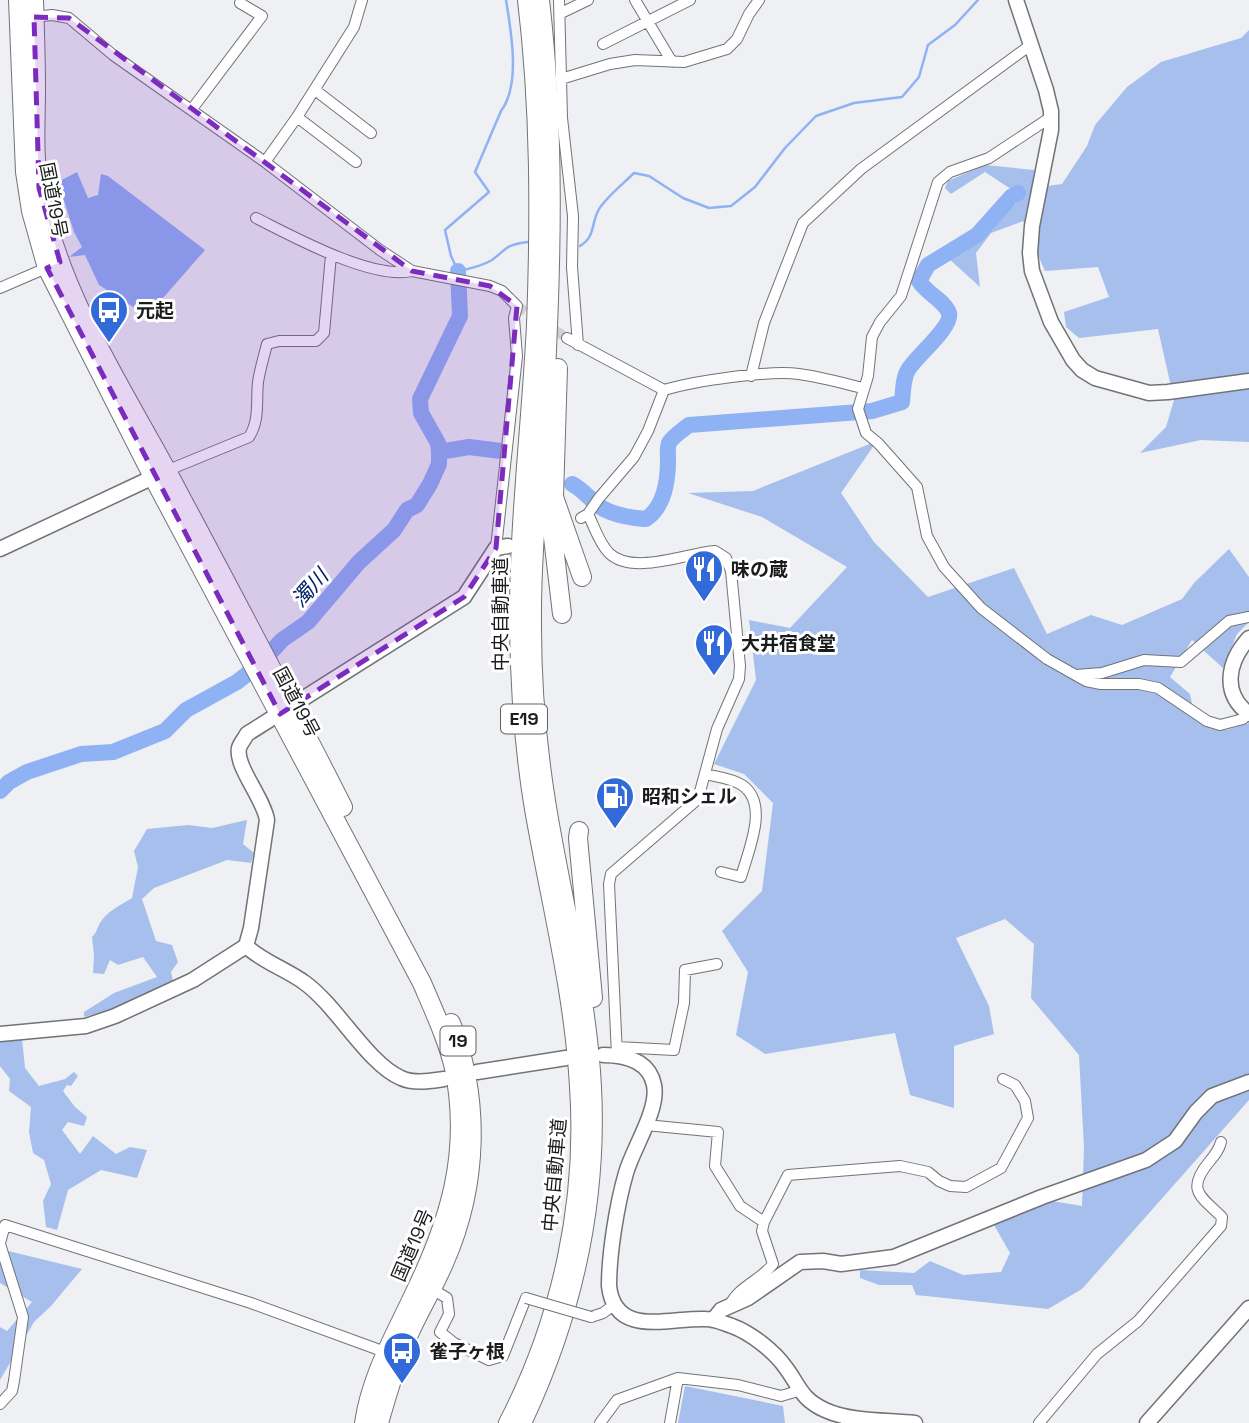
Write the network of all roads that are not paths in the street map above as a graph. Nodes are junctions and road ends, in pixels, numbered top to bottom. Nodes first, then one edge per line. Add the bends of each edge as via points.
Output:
1 (362, 0) edge
2 (527, 0) edge
3 (540, 0) edge
4 (559, 0) edge
5 (588, 0) edge
6 (635, 0) edge
7 (690, 0) edge
8 (759, 0) edge
9 (1017, 0) edge
10 (240, 3) dead end
11 (22, 5) edge
12 (561, 13) junction
13 (648, 21) junction
14 (603, 44) dead end
15 (1031, 46) junction
16 (671, 62) junction
17 (561, 79) junction
18 (315, 90) junction
19 (192, 109) junction
20 (297, 117) junction
21 (1051, 117) junction
22 (371, 133) dead end
23 (265, 162) junction
24 (356, 162) dead end
25 (551, 179) junction
26 (256, 218) dead end
27 (331, 255) junction
28 (54, 265) junction
29 (412, 271) junction
30 (0, 288) edge
31 (567, 338) tunnel mouth
32 (578, 345) junction
33 (751, 376) junction
34 (1249, 381) edge
35 (863, 388) junction
36 (664, 390) junction
37 (160, 474) junction
38 (554, 496) junction
39 (502, 547) joint
40 (0, 549) edge
41 (582, 577) dead end
42 (562, 614) dead end
43 (1249, 617) edge
44 (1249, 638) edge
45 (1076, 675) junction
46 (285, 711) junction
47 (1248, 713) edge
48 (705, 774) junction
49 (579, 831) dead end
50 (721, 872) dead end
51 (246, 946) junction
52 (717, 964) dead end
53 (0, 1034) edge
54 (612, 1053) junction
55 (566, 1058) dead end
56 (477, 1072) dead end
57 (444, 1079) dead end
58 (1003, 1079) dead end
59 (1249, 1082) edge
60 (646, 1125) junction
61 (1221, 1142) dead end
62 (764, 1222) junction
63 (0, 1244) edge
64 (582, 1244) junction
65 (432, 1289) junction
66 (615, 1304) junction
67 (730, 1305) junction
68 (1248, 1312) edge
69 (713, 1320) junction
70 (549, 1324) junction
71 (385, 1352) junction
72 (678, 1378) junction
73 (798, 1391) junction
74 (0, 1404) edge
75 (364, 1423) edge
76 (380, 1423) edge
77 (494, 1423) edge
78 (508, 1423) edge
79 (522, 1423) edge
80 (600, 1423) edge
81 (670, 1423) edge
82 (915, 1423) edge
83 (1038, 1423) edge
84 (1147, 1423) edge

1 - 18 street via 354,27
2 - 70 highway, 中央自動車道 / E19 via 536,102 538,254 520,567 521,689 533,804 561,950 580,1090 576,1199
3 - 25 highway, 中央自動車道 / E19
4 - 12 street
5 - 12 street
6 - 13 street
7 - 13 street
8 - 16 street via 727,49
9 - 15 street
10 - 19 street via 262,16
11 - 19 street via 69,18 113,55
11 - 28 highway, 国道19号 / 19 via 39,188
12 - 17 street
13 - 14 street
13 - 16 street
15 - 21 street
15 - 33 street via 892,144 803,223 764,323
16 - 17 street via 635,60
17 - 32 street
18 - 20 street
18 - 22 street
19 - 23 street
20 - 23 street
20 - 24 street
21 - 34 street via 1030,253 1051,322 1077,366 1095,378 1149,393
21 - 35 street via 989,158 950,172 938,182 901,296 872,337
23 - 29 street
25 - 38 highway via 558,273
25 - 64 highway, 中央自動車道 / E19 via 549,316 532,628 546,801 589,1049 593,1146
26 - 27 street
27 - 29 street via 398,274
27 - 37 street via 324,333 316,341 267,344 258,382 258,409 249,437
28 - 30 street
28 - 37 highway, 国道19号 / 19 via 103,352
29 - 39 street via 502,291 517,306
31 - 32 street
32 - 36 street
33 - 35 street via 796,374
33 - 36 street
35 - 45 street via 858,409 866,433 917,487 927,536 944,567 981,608 1046,659
36 - 48 street via 634,457 585,516 609,554 628,563 715,551 726,558 732,571 740,673
37 - 40 street
37 - 46 highway, 国道19号 / 19
38 - 41 highway
38 - 42 highway via 552,529
39 - 46 street via 464,597
43 - 45 street via 1229,621 1181,662 1144,660 1102,673
44 - 47 street via 1237,653 1230,675 1233,695
45 - 47 street via 1101,684 1158,688 1220,726 1244,719
46 - 51 street via 247,734 239,748 239,760 267,820
46 - 65 highway, 国道19号 / 19 via 302,727 438,991 460,1046 473,1129 467,1190
46 - 71 highway, 国道19号 / 19 via 422,984 454,1068 461,1134 454,1194 434,1252
48 - 50 street via 740,784 756,808 741,877
48 - 54 street via 692,806 611,874
49 - 64 highway via 601,1094 598,1190 594,1221
51 - 53 street via 193,980 115,1016 86,1026
51 - 57 street via 321,996 388,1071 411,1081
52 - 54 street via 685,970 684,1003 674,1050
54 - 60 street via 636,1060 652,1076 655,1097
55 - 56 street
58 - 62 street via 1014,1085 1025,1101 1028,1118 1001,1168 966,1187 950,1186 928,1172 900,1166 788,1175
59 - 67 street via 1212,1096 1175,1141 1146,1160 894,1257 841,1264 800,1262
60 - 62 street via 718,1132 715,1166 740,1206
60 - 66 street via 621,1196 609,1277
61 - 83 street via 1198,1175 1197,1187 1199,1195 1222,1217 1221,1226 1138,1321 1097,1354
62 - 67 street via 762,1231 773,1264 733,1297
63 - 71 street via 5,1225 251,1303
63 - 74 street via 23,1317 12,1391
64 - 79 highway, 中央自動車道 / E19 via 561,1328
65 - 66 street, bridge via 447,1298 449,1314 440,1332 489,1360 503,1356 526,1298 591,1317
65 - 76 highway, 国道19号 / 19 via 410,1334
66 - 69 street via 625,1315 642,1322
67 - 69 street
68 - 84 street
69 - 73 street via 741,1329 772,1353
70 - 77 highway
70 - 78 highway, 中央自動車道 / E19
71 - 75 highway, 国道19号 / 19
72 - 73 street via 781,1396
72 - 80 street via 617,1400
72 - 81 street
73 - 82 street via 827,1411

